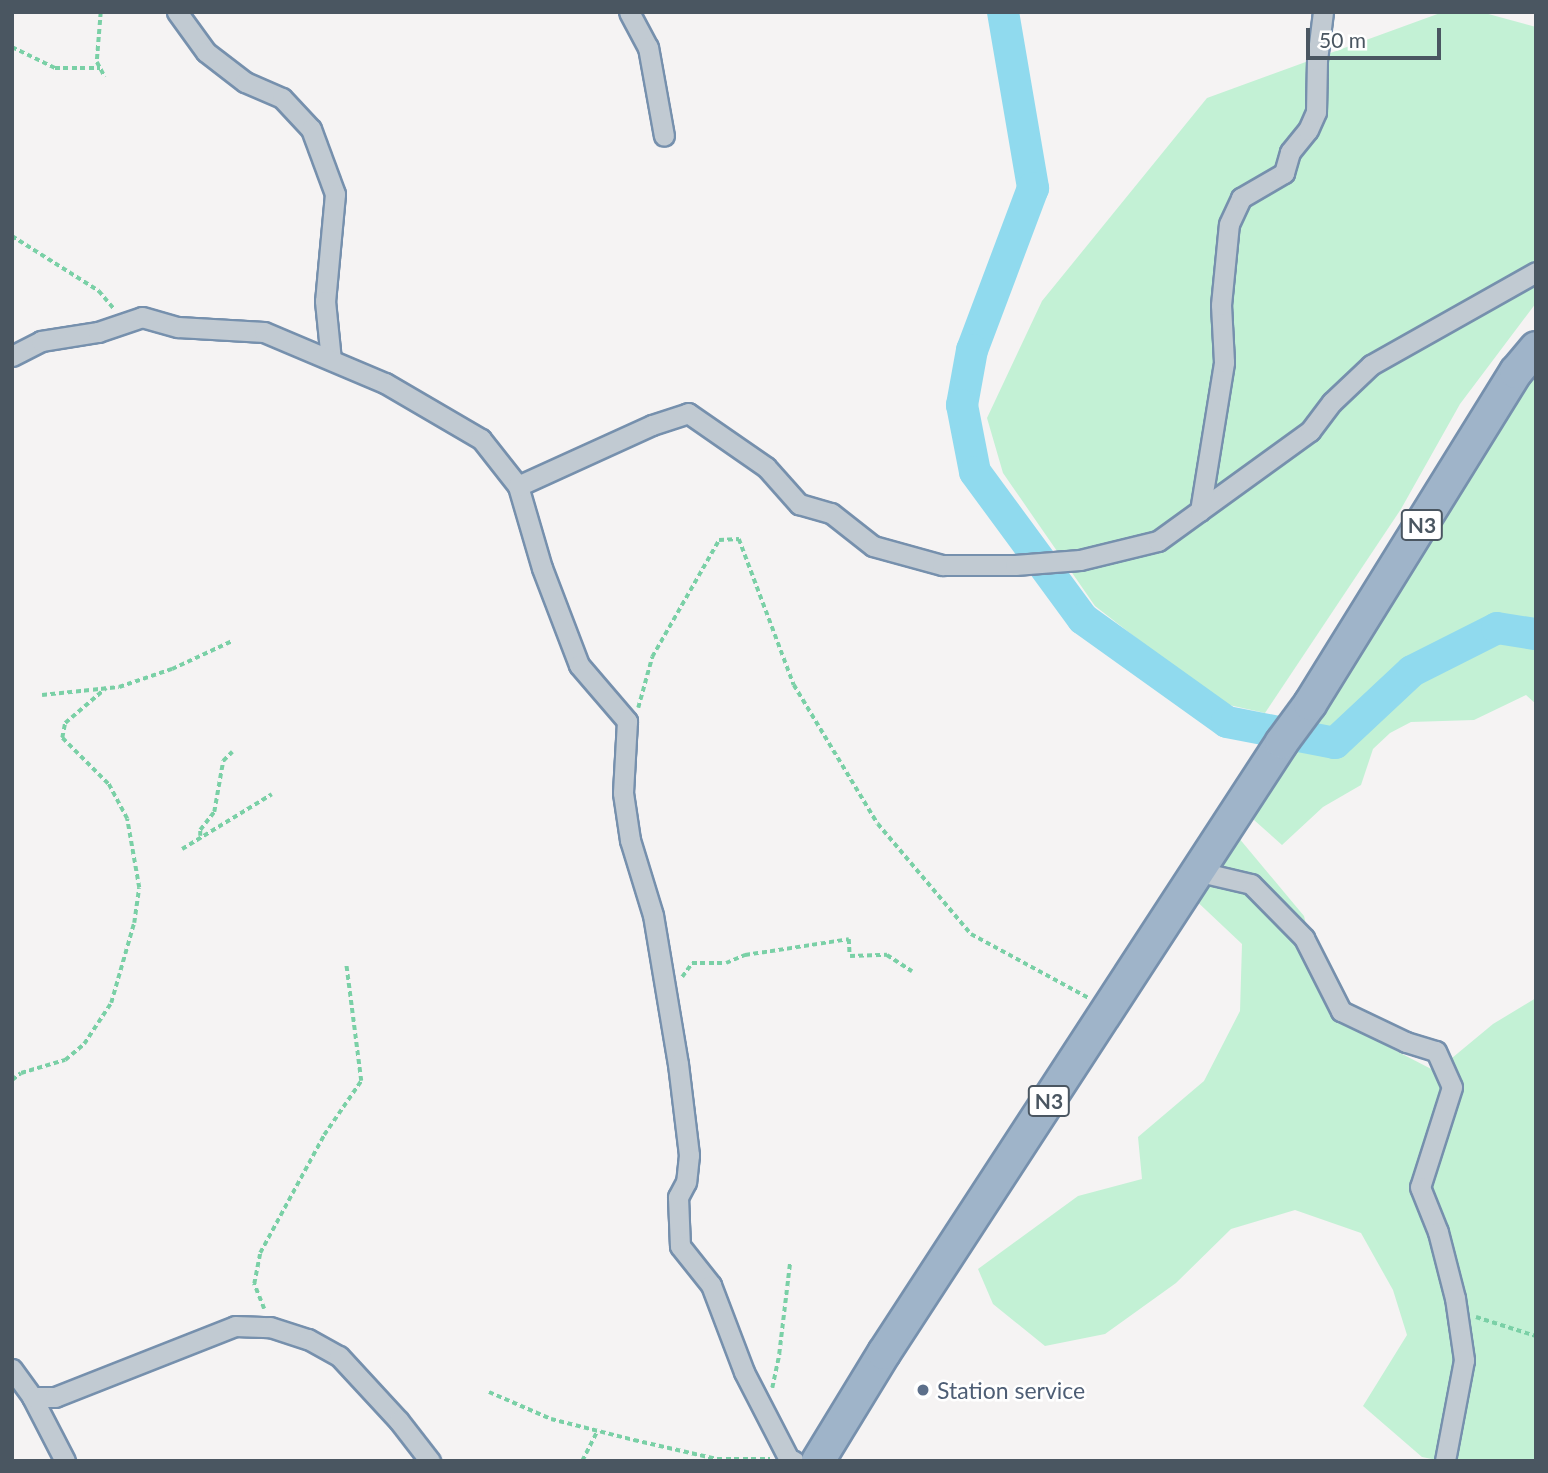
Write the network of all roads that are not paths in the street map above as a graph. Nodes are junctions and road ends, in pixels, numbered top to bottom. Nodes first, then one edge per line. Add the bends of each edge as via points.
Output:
1 (177, 12) edge
2 (629, 12) edge
3 (1323, 12) edge
4 (664, 136) dead end
5 (1536, 272) edge
6 (1536, 348) edge
7 (12, 356) edge
8 (331, 360) junction
9 (518, 486) junction
10 (1200, 511) junction
11 (1200, 872) junction
12 (12, 1369) edge
13 (32, 1396) junction
14 (801, 1460) edge
15 (65, 1461) edge
16 (430, 1461) edge
17 (1445, 1461) edge

1 - 8 street via 206,52 244,82 282,98 311,129 335,194 325,301
2 - 4 street via 648,47
3 - 10 street via 1316,112 1308,131 1290,152 1284,173 1241,198 1229,224 1221,305 1224,362
5 - 10 street via 1371,365 1332,402 1310,431
6 - 11 highway, N3 via 1516,372
7 - 8 street via 41,341 98,332 142,317 178,327 264,332
8 - 9 street via 385,383 481,439
9 - 10 street via 688,413 766,467 799,504 831,513 873,547 942,565 1080,560 1158,541
9 - 14 street via 542,568 579,665 627,721 623,793 630,840 653,915 689,1154 686,1182 678,1198 680,1246 711,1285 744,1371
11 - 14 highway, N3 via 884,1353
11 - 17 street via 1251,884 1304,938 1341,1011 1436,1051 1452,1087 1420,1187 1437,1232 1464,1360
12 - 13 street
13 - 15 street
13 - 16 street via 55,1397 236,1325 270,1327 308,1339 339,1356

